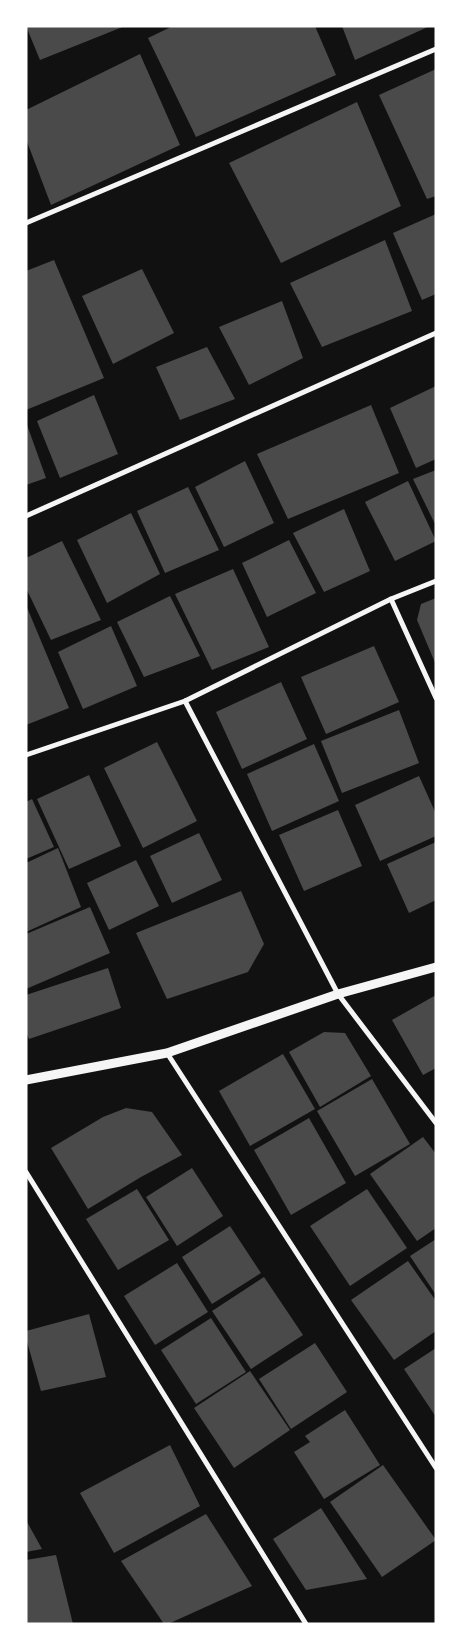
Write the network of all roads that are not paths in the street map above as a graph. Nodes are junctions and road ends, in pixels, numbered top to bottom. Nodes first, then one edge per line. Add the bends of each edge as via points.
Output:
1 (436, 50) edge
2 (26, 223) edge
3 (436, 332) edge
4 (26, 516) edge
5 (436, 581) edge
6 (391, 599) junction
7 (436, 698) edge
8 (185, 701) junction
9 (26, 755) edge
10 (436, 967) edge
11 (338, 994) junction
12 (167, 1053) junction
13 (26, 1080) edge
14 (436, 1123) edge
15 (26, 1172) edge
16 (436, 1468) edge
17 (306, 1624) edge

1 - 2 street
3 - 4 street
5 - 6 street
6 - 7 street
6 - 8 street
8 - 9 street
8 - 11 street
10 - 11 street
11 - 12 street
11 - 14 street
12 - 13 street
12 - 16 street
15 - 17 street

